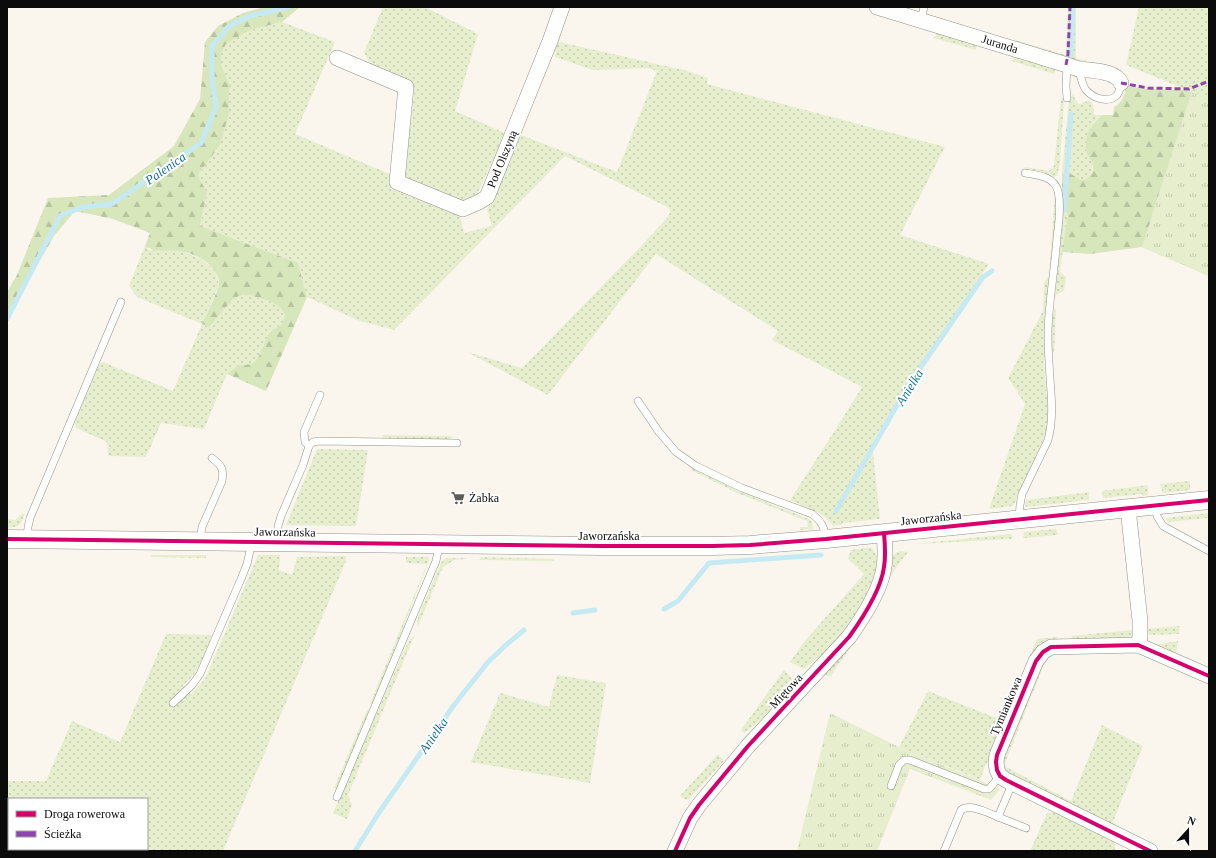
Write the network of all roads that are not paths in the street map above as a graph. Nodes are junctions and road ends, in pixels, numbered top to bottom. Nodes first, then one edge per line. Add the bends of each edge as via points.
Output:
1 (562, 7) edge
2 (877, 7) edge
3 (922, 13) edge
4 (337, 58) dead end
5 (1073, 67) junction
6 (1121, 83) joint
7 (1067, 98) dead end
8 (1025, 173) dead end
9 (121, 302) dead end
10 (320, 395) dead end
11 (638, 401) dead end
12 (457, 443) dead end
13 (309, 446) junction
14 (212, 458) dead end
15 (1209, 500) edge
16 (1156, 505) junction
17 (1128, 508) junction
18 (1019, 519) junction
19 (884, 533) junction
20 (7, 539) edge
21 (27, 539) junction
22 (826, 539) junction
23 (200, 541) junction
24 (252, 541) junction
25 (278, 542) junction
26 (439, 544) junction
27 (1209, 551) edge
28 (1138, 645) junction
29 (1209, 676) edge
30 (173, 703) dead end
31 (1006, 780) junction
32 (891, 786) dead end
33 (337, 797) dead end
34 (998, 817) junction
35 (1026, 828) dead end
36 (675, 851) edge
37 (944, 851) edge
38 (1150, 851) edge

1 - 4 street, Pod Olszyną via 487,197 463,208 397,182 406,87
2 - 3 street, Juranda
3 - 5 street, Juranda
5 - 6 street, Juranda via 1114,75
5 - 6 lane via 1085,88 1093,96 1101,99 1116,96
5 - 7 lane via 1066,86
8 - 18 lane via 1047,178 1054,184 1058,190 1059,221 1048,329 1052,426 1022,494
9 - 21 lane via 30,518
10 - 13 lane via 304,432 305,442
11 - 22 lane via 676,452 696,466 742,488 812,514 824,526
12 - 13 lane via 319,441
13 - 25 lane via 281,516
14 - 23 lane via 222,467 222,481 202,527
15 - 16 street, Jaworzańska
16 - 17 street, Jaworzańska
16 - 27 lane via 1157,516 1163,526
17 - 18 street, Jaworzańska
17 - 28 street via 1140,621
18 - 19 street, Jaworzańska
19 - 22 street, Jaworzańska
19 - 36 street, Miętowa via 882,576 878,589 856,628 748,746 699,805
20 - 21 street, Jaworzańska
21 - 23 street, Jaworzańska
22 - 26 street, Jaworzańska via 712,546
23 - 24 street, Jaworzańska
24 - 25 street, Jaworzańska
24 - 30 lane via 247,564 200,674
25 - 26 street, Jaworzańska
26 - 33 lane via 438,555 428,580
28 - 29 street, Tymiankowa
28 - 31 street, Tymiankowa via 1055,646 1043,652 1036,661 1000,747 996,762 997,770
31 - 32 lane via 984,789 910,760 904,760 899,765
31 - 34 lane
31 - 38 street
34 - 35 lane
34 - 37 lane via 972,807 964,808 959,814

